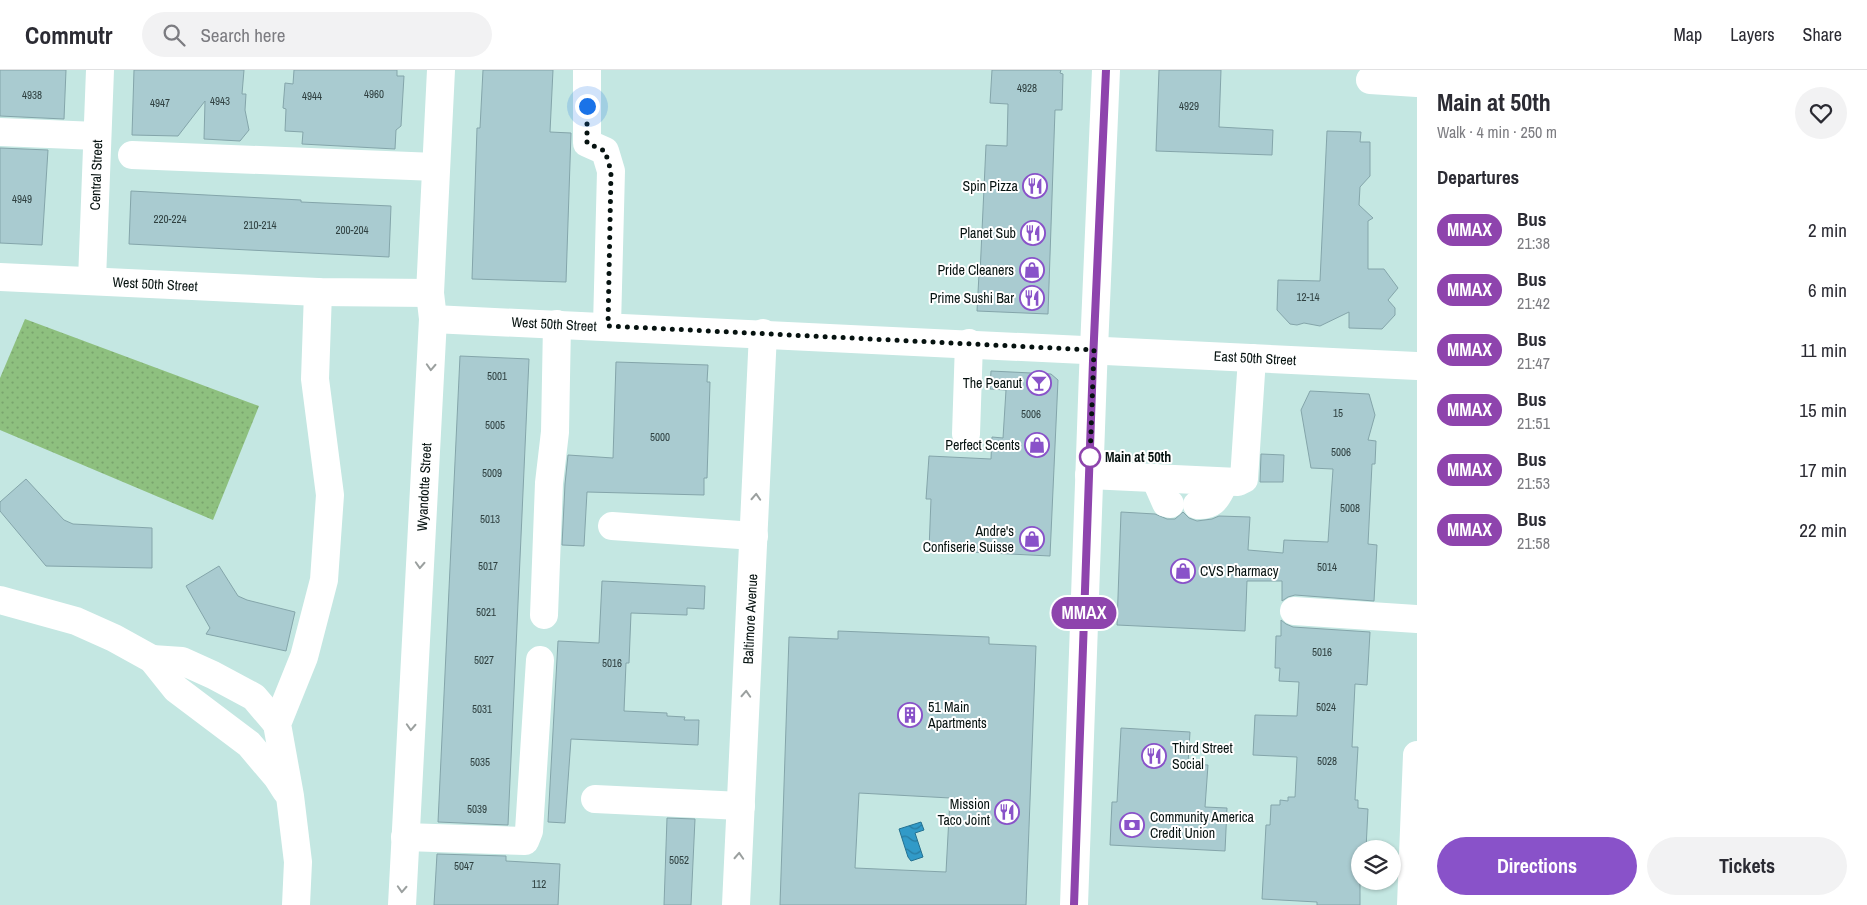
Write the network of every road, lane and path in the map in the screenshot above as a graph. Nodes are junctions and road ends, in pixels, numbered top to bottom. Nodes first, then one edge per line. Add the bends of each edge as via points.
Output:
1 (100, 70) edge
2 (440, 70) edge
3 (588, 70) edge
4 (1106, 70) edge
5 (1370, 80) dead end
6 (1417, 83) edge
7 (0, 132) edge
8 (98, 136) junction
9 (132, 155) dead end
10 (436, 168) junction
11 (0, 277) edge
12 (92, 280) junction
13 (318, 292) junction
14 (432, 306) junction
15 (557, 324) junction
16 (608, 326) junction
17 (763, 334) junction
18 (969, 344) junction
19 (1094, 350) junction
20 (1252, 358) junction
21 (1417, 366) edge
22 (966, 434) dead end
23 (1089, 475) junction
24 (1155, 478) junction
25 (1225, 482) junction
26 (1170, 504) dead end
27 (1197, 505) dead end
28 (612, 526) dead end
29 (754, 536) junction
30 (0, 600) edge
31 (1294, 610) dead end
32 (544, 615) dead end
33 (1417, 619) edge
34 (152, 659) junction
35 (540, 660) dead end
36 (278, 724) junction
37 (1417, 756) edge
38 (290, 796) junction
39 (595, 800) dead end
40 (741, 806) junction
41 (405, 837) junction
42 (296, 905) edge
43 (402, 905) edge
44 (736, 905) edge
45 (1074, 905) edge
46 (1411, 905) edge

1 - 8 street, Central Street
2 - 10 street, Wyandotte Street
3 - 16 street via 587,143 605,151 611,171
4 - 19 street
5 - 6 street
7 - 8 street
8 - 12 street, Central Street
9 - 10 street
10 - 14 street, Wyandotte Street
11 - 12 street, West 50th Street
12 - 13 street, West 50th Street
13 - 14 street, West 50th Street
13 - 36 street via 315,379 330,495 324,580 304,657
14 - 15 street, West 50th Street
14 -> 41 street, Wyandotte Street
15 - 16 street, West 50th Street
15 - 32 street via 555,432 548,483
16 - 17 street, West 50th Street
17 - 18 street, West 50th Street
29 -> 17 street, Baltimore Avenue
18 - 19 street, West 50th Street
18 - 22 street
19 - 20 street, East 50th Street
19 - 23 street
20 - 21 street, East 50th Street
20 - 25 street via 1246,474 1238,482
23 - 24 street
23 - 45 street
24 - 25 street
24 - 26 street via 1162,498
25 - 27 street via 1213,503
28 - 29 street
40 -> 29 street, Baltimore Avenue
30 - 34 street via 76,621
31 - 33 street
34 - 36 street via 182,661 213,675 254,697
34 - 38 street via 176,690 250,744 278,776
35 - 41 street via 529,831 525,841
36 - 38 street
37 - 46 street
38 - 42 street via 298,862
39 - 40 street
44 -> 40 street, Baltimore Avenue
41 -> 43 street, Wyandotte Street

